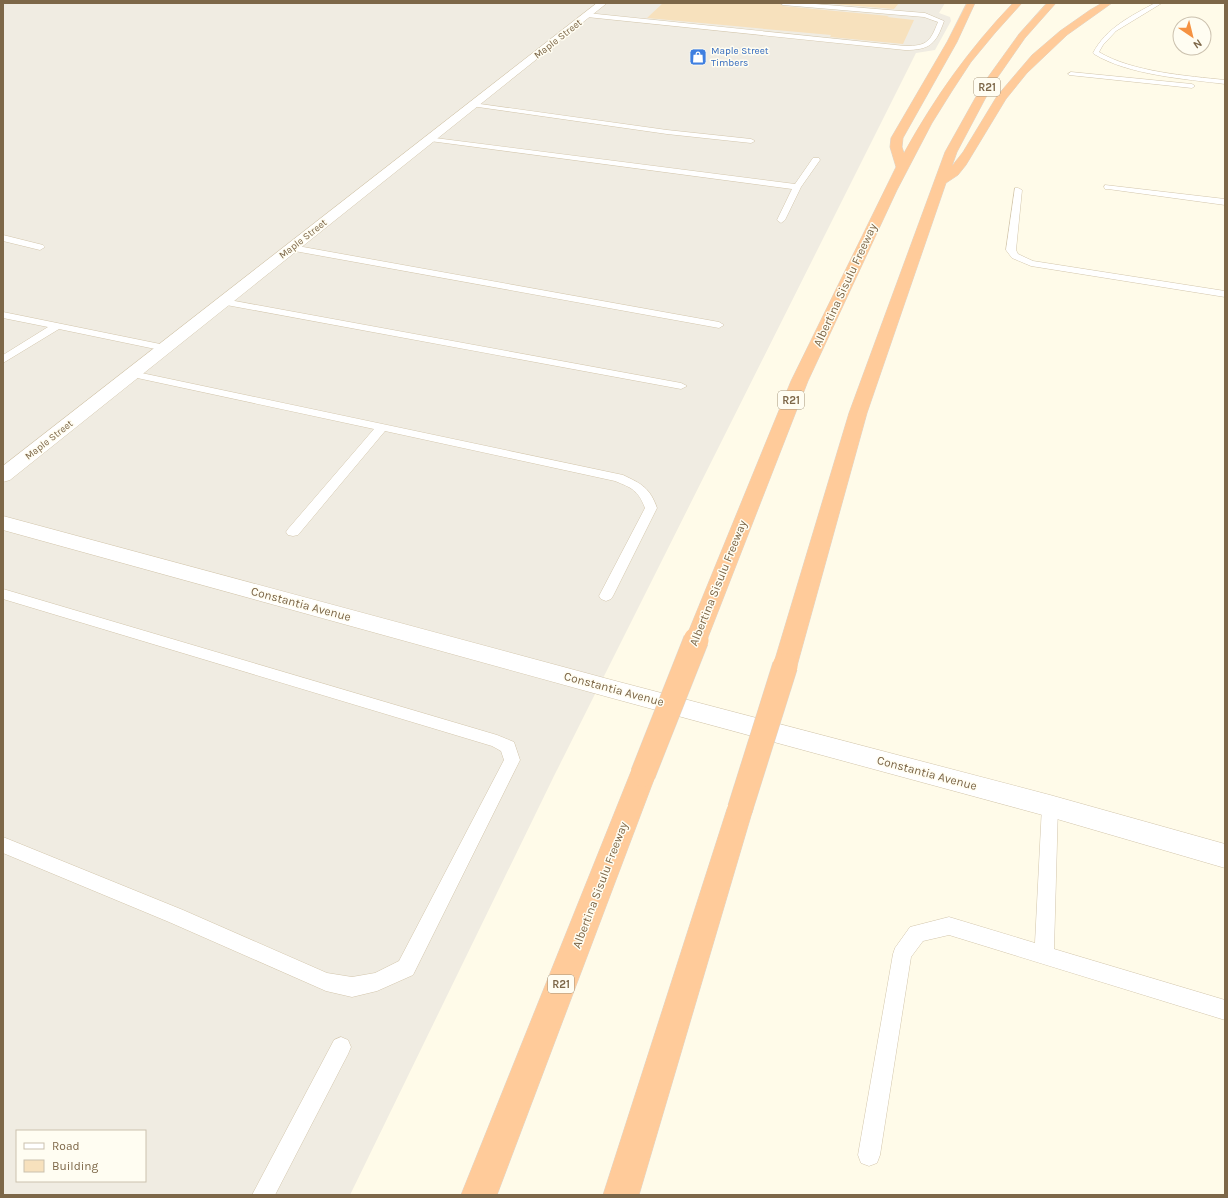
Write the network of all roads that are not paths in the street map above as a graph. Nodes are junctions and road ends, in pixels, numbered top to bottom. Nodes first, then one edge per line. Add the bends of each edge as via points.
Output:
1 (600, 3) edge
2 (783, 3) edge
3 (971, 3) edge
4 (1018, 3) edge
5 (1052, 3) edge
6 (1108, 3) edge
7 (1159, 3) edge
8 (587, 16) junction
9 (1071, 74) dead end
10 (1225, 82) edge
11 (1225, 89) edge
12 (473, 105) junction
13 (430, 139) junction
14 (750, 141) dead end
15 (816, 160) dead end
16 (902, 166) junction
17 (941, 182) junction
18 (797, 187) junction
19 (1108, 187) dead end
20 (1018, 190) dead end
21 (1225, 202) edge
22 (780, 220) dead end
23 (3, 238) edge
24 (40, 247) dead end
25 (292, 248) junction
26 (1225, 294) edge
27 (224, 302) junction
28 (3, 315) edge
29 (719, 325) dead end
30 (56, 326) junction
31 (165, 348) junction
32 (3, 360) edge
33 (132, 374) junction
34 (681, 386) dead end
35 (381, 428) junction
36 (3, 476) edge
37 (3, 523) edge
38 (293, 532) dead end
39 (3, 594) edge
40 (606, 596) dead end
41 (1050, 806) junction
42 (3, 845) edge
43 (1225, 856) edge
44 (1044, 954) junction
45 (1225, 1010) edge
46 (341, 1047) dead end
47 (869, 1155) dead end
48 (263, 1195) edge
49 (478, 1195) edge
50 (621, 1195) edge

1 - 8 street, Maple Street
2 - 8 lane via 925,15 941,21 931,43 925,47 909,48
3 - 16 highway via 897,138 896,147
4 - 16 highway, Albertina Sisulu Freeway / R21 via 948,86
5 - 17 highway, R21 via 1022,36 988,84 951,152
6 - 17 highway via 1060,36 1020,75 994,109 967,158 954,173
7 - 10 lane via 1111,33 1099,45 1096,53 1101,58 1132,67
8 - 12 street, Maple Street
9 - 11 lane
12 - 13 street, Maple Street
12 - 14 lane
13 - 18 lane
13 - 25 street, Maple Street
15 - 18 lane
16 - 49 highway, Albertina Sisulu Freeway / R21, bridge via 792,398
17 - 50 highway, R21, bridge via 858,413 785,666
18 - 22 lane
19 - 21 lane
20 - 26 lane via 1011,250 1015,256 1031,263
23 - 24 lane
25 - 27 street, Maple Street
25 - 29 lane
27 - 31 street, Maple Street
27 - 34 lane
28 - 30 lane
30 - 31 lane
30 - 32 lane
31 - 33 street, Maple Street
33 - 35 lane
33 - 36 street, Maple Street
35 - 38 lane
35 - 40 lane via 619,478 637,486 646,493 650,508
37 - 41 street, Constantia Avenue
39 - 42 lane via 497,741 508,747 512,760 406,968 377,982 352,987 326,982 176,916
41 - 43 street, Constantia Avenue
41 - 44 lane
44 - 45 lane
44 - 47 lane via 949,926 917,933 902,954
46 - 48 lane

